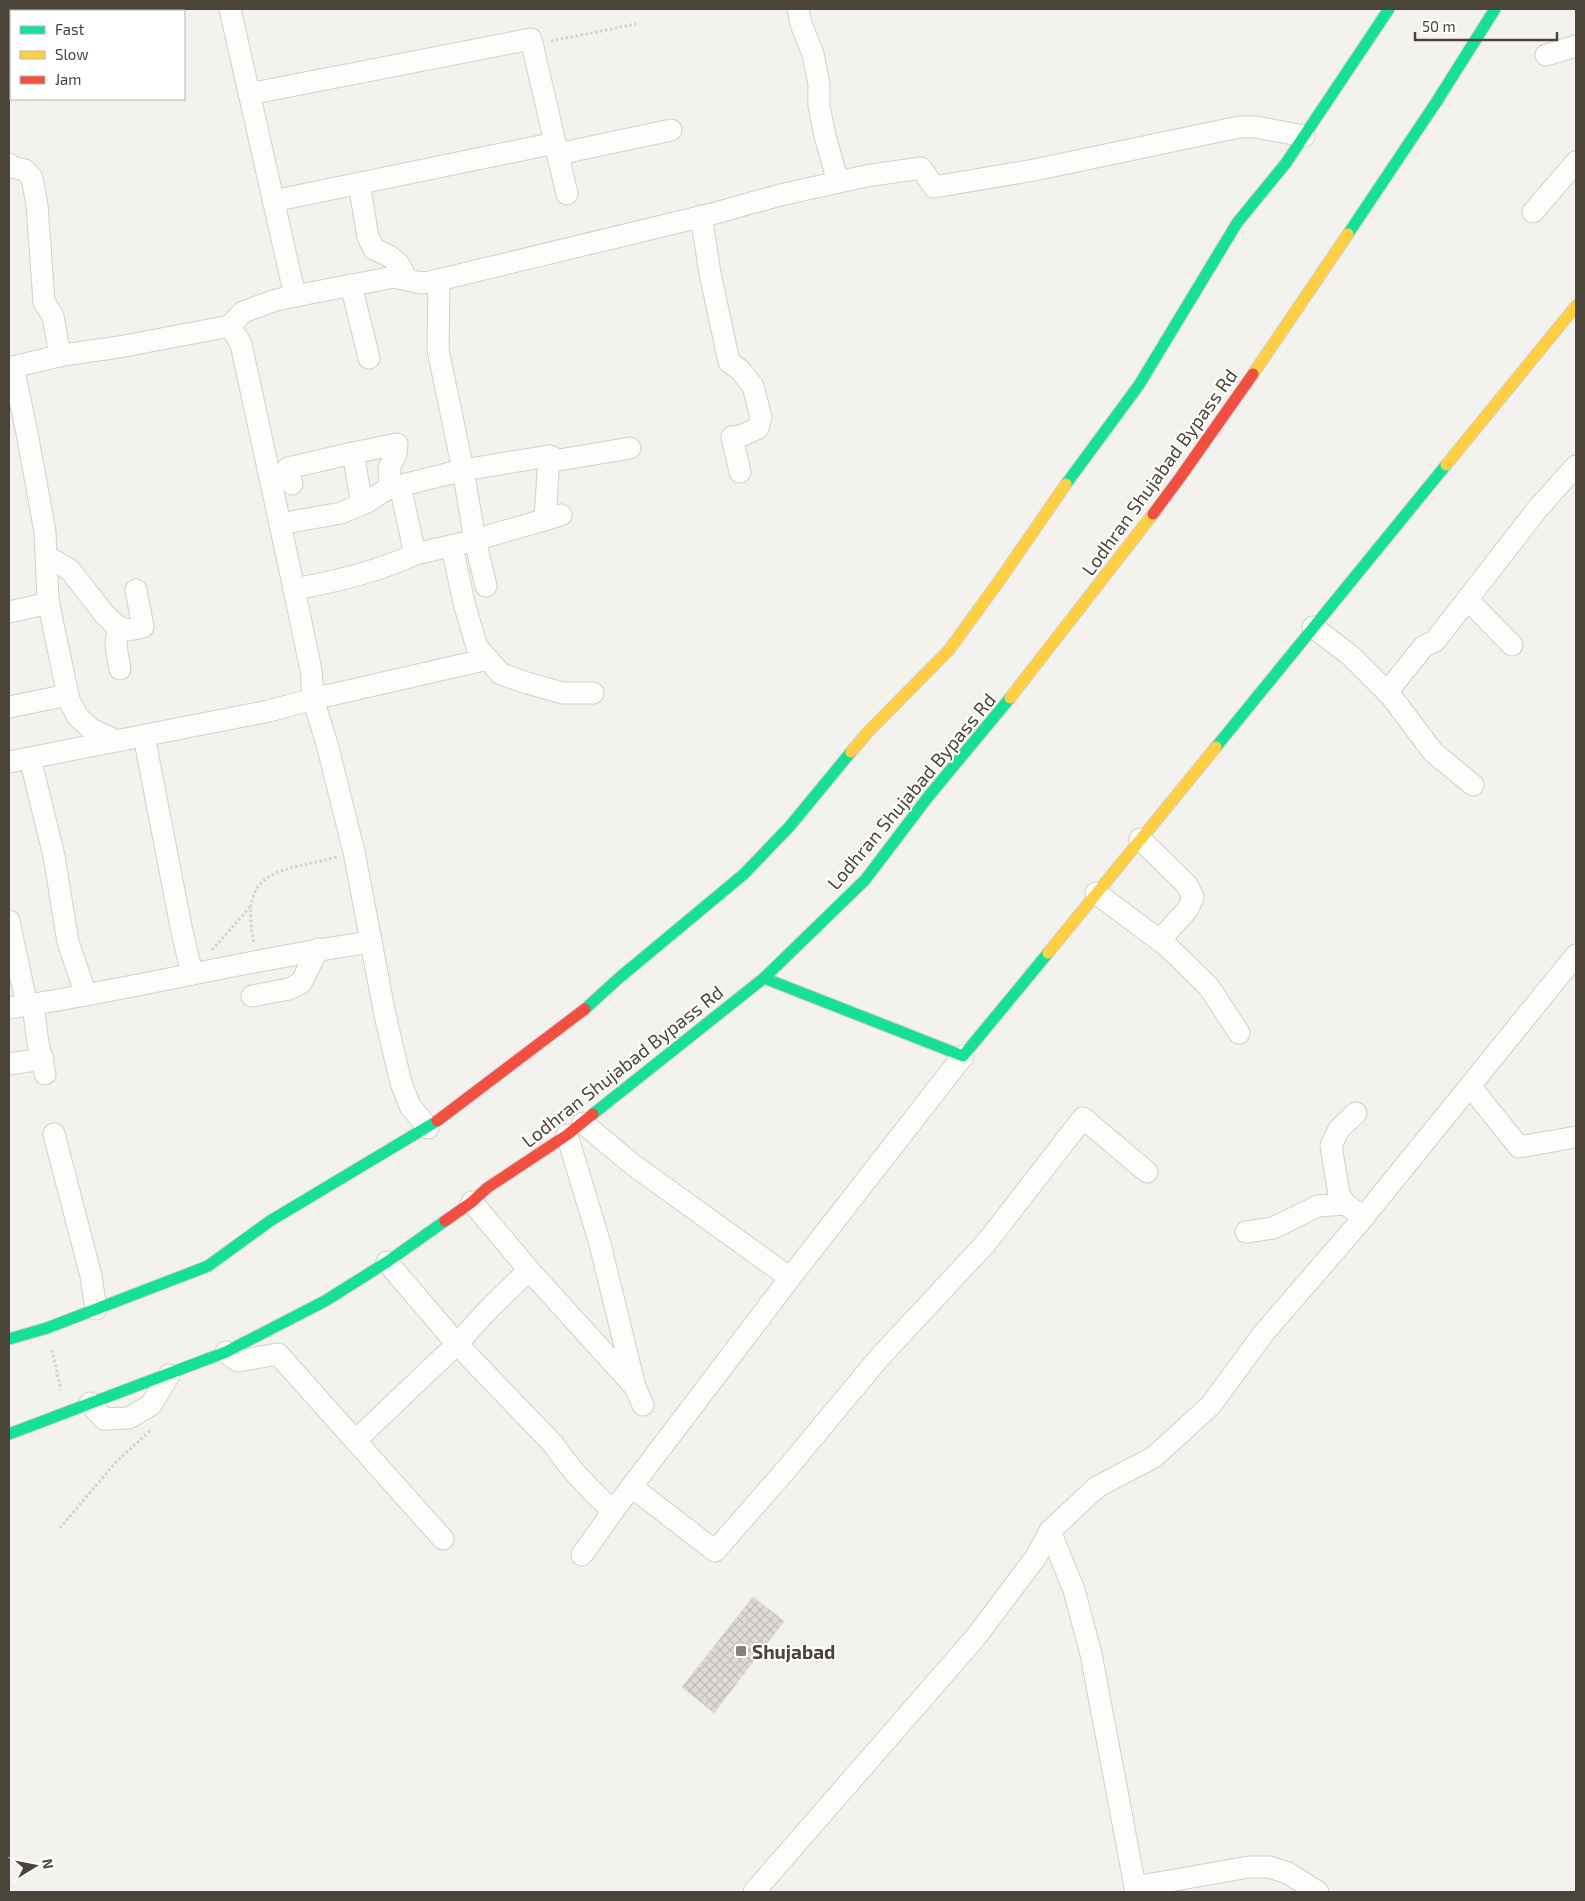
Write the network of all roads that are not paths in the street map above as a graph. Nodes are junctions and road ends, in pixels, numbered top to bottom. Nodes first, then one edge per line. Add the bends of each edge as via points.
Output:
1 (230, 9) edge
2 (798, 9) edge
3 (1389, 9) edge
4 (1495, 9) edge
5 (1576, 46) edge
6 (1546, 55) dead end
7 (249, 94) junction
8 (671, 130) dead end
9 (1304, 136) junction
10 (556, 149) junction
11 (1576, 162) edge
12 (9, 164) edge
13 (838, 182) junction
14 (358, 183) junction
15 (566, 194) dead end
16 (273, 201) junction
17 (1533, 212) dead end
18 (701, 216) junction
19 (407, 279) junction
20 (439, 280) junction
21 (351, 284) junction
22 (295, 296) junction
23 (1576, 306) edge
24 (230, 326) junction
25 (60, 356) junction
26 (369, 358) dead end
27 (11, 368) edge
28 (630, 448) dead end
29 (353, 453) junction
30 (549, 456) junction
31 (1576, 466) edge
32 (463, 470) junction
33 (740, 472) dead end
34 (292, 484) dead end
35 (395, 487) junction
36 (362, 504) junction
37 (280, 524) junction
38 (475, 540) junction
39 (452, 546) junction
40 (415, 554) junction
41 (46, 556) junction
42 (486, 586) dead end
43 (294, 589) junction
44 (136, 590) dead end
45 (1468, 600) junction
46 (49, 603) junction
47 (9, 612) edge
48 (118, 627) junction
49 (1313, 627) junction
50 (1512, 645) dead end
51 (488, 659) junction
52 (120, 669) dead end
53 (1387, 692) junction
54 (593, 693) dead end
55 (68, 695) junction
56 (313, 699) junction
57 (9, 707) edge
58 (144, 736) junction
59 (117, 741) junction
60 (30, 758) junction
61 (9, 762) edge
62 (1473, 784) dead end
63 (1140, 839) junction
64 (1096, 893) junction
65 (9, 921) edge
66 (1160, 940) junction
67 (371, 942) junction
68 (318, 949) junction
69 (1576, 955) edge
70 (192, 974) junction
71 (764, 978) junction
72 (86, 995) junction
73 (252, 996) dead end
74 (23, 1006) edge
75 (1239, 1033) dead end
76 (963, 1056) junction
77 (9, 1064) edge
78 (1470, 1086) junction
79 (1356, 1113) dead end
80 (428, 1128) junction
81 (575, 1129) junction
82 (54, 1134) dead end
83 (1576, 1137) edge
84 (1147, 1172) dead end
85 (472, 1202) junction
86 (1345, 1204) junction
87 (1364, 1217) junction
88 (1246, 1232) dead end
89 (387, 1262) junction
90 (529, 1270) junction
91 (790, 1278) junction
92 (96, 1309) junction
93 (9, 1339) edge
94 (457, 1344) junction
95 (226, 1352) junction
96 (169, 1375) joint
97 (90, 1403) joint
98 (9, 1434) edge
99 (356, 1440) junction
100 (632, 1486) junction
101 (613, 1511) junction
102 (1050, 1531) junction
103 (443, 1538) dead end
104 (582, 1555) dead end
105 (1135, 1890) edge
106 (754, 1892) edge
107 (1318, 1892) edge

1 - 7 street
2 - 13 street via 813,54 819,84 819,106
3 - 9 street
4 - 71 street, Lodhran Shujabad Bypass Rd via 1312,289 1179,479 865,880
5 - 6 street
7 - 10 street via 531,39
7 - 16 street
8 - 10 street
9 - 13 street via 1239,127 1034,170 934,187 921,168
9 - 80 street via 1237,223 1139,385 948,650 868,732 790,826 744,874 586,1008
10 - 14 street
10 - 15 street
11 - 17 street
12 - 25 street via 25,170 32,178 44,302 53,316
13 - 18 street
14 - 16 street
14 - 19 street via 368,237 374,249 398,263
16 - 22 street
18 - 20 street
18 - 33 street via 729,362 753,386 761,417 758,428 732,437
19 - 20 street via 421,283
19 - 21 street via 394,277
20 - 32 street via 438,350
21 - 22 street
21 - 26 street
22 - 24 street via 243,312
23 - 49 street
24 - 25 street
24 - 37 street via 241,344
25 - 27 street
27 - 41 street via 28,433
28 - 30 street via 559,460
29 - 34 street via 288,468
29 - 35 street via 397,444 390,468
29 - 36 street
30 - 32 street
30 - 38 street via 553,518
31 - 45 street
32 - 35 street
32 - 38 street
35 - 36 street
35 - 40 street
36 - 37 street via 341,513
37 - 43 street
38 - 39 street
38 - 42 street
39 - 40 street
39 - 51 street via 477,647
40 - 43 street via 365,572
41 - 46 street
41 - 48 street via 70,570
43 - 56 street via 311,670
44 - 48 street via 143,627 129,630
45 - 50 street
45 - 53 street via 1435,642 1424,646
46 - 47 street
46 - 55 street
48 - 52 street via 116,646
49 - 53 street via 1351,656
49 - 63 street
51 - 54 street via 501,674 526,683 563,693
51 - 56 street
53 - 62 street via 1433,752
55 - 57 street
55 - 59 street via 78,717 91,729
56 - 58 street
56 - 67 street via 354,852
58 - 59 street
58 - 70 street
59 - 60 street
60 - 61 street
60 - 72 street via 54,856 68,942
63 - 64 street
63 - 66 street via 1187,885 1193,898 1188,909
64 - 66 street
64 - 76 street
65 - 74 street
66 - 75 street via 1209,987
67 - 68 street
67 - 80 street via 401,1083 410,1106
68 - 70 street
68 - 73 street via 301,983 289,989
69 - 78 street
70 - 72 street
71 - 76 street
71 - 81 street, Lodhran Shujabad Bypass Rd
72 - 74 street
74 - 77 street via 44,1066
76 - 91 street
78 - 83 street via 1519,1147
78 - 87 street
79 - 86 street via 1339,1129 1331,1146 1339,1194
80 - 92 street via 270,1222 208,1266
81 - 85 street, Lodhran Shujabad Bypass Rd via 487,1188
81 - 90 street via 639,1396
81 - 91 street via 632,1164
82 - 92 street via 91,1276
84 - 100 street via 1083,1118 986,1243 879,1358 715,1551
85 - 89 street, Lodhran Shujabad Bypass Rd
85 - 90 street
86 - 87 street
86 - 88 street via 1318,1206 1273,1228
87 - 102 street via 1263,1334 1211,1405 1154,1457 1097,1487
89 - 94 street
89 - 95 street, Lodhran Shujabad Bypass Rd via 326,1301
90 - 94 street
91 - 100 street
92 - 93 street
94 - 99 street
94 - 101 street
95 - 96 street, Lodhran Shujabad Bypass Rd
95 - 99 street via 238,1361 278,1354
96 - 97 street via 151,1404 130,1418 104,1419
97 - 98 street
99 - 103 street
100 - 101 street
101 - 104 street
102 - 105 street via 1074,1590 1091,1654
102 - 106 street via 1036,1557 975,1638
105 - 107 street via 1249,1866 1269,1867 1288,1873

